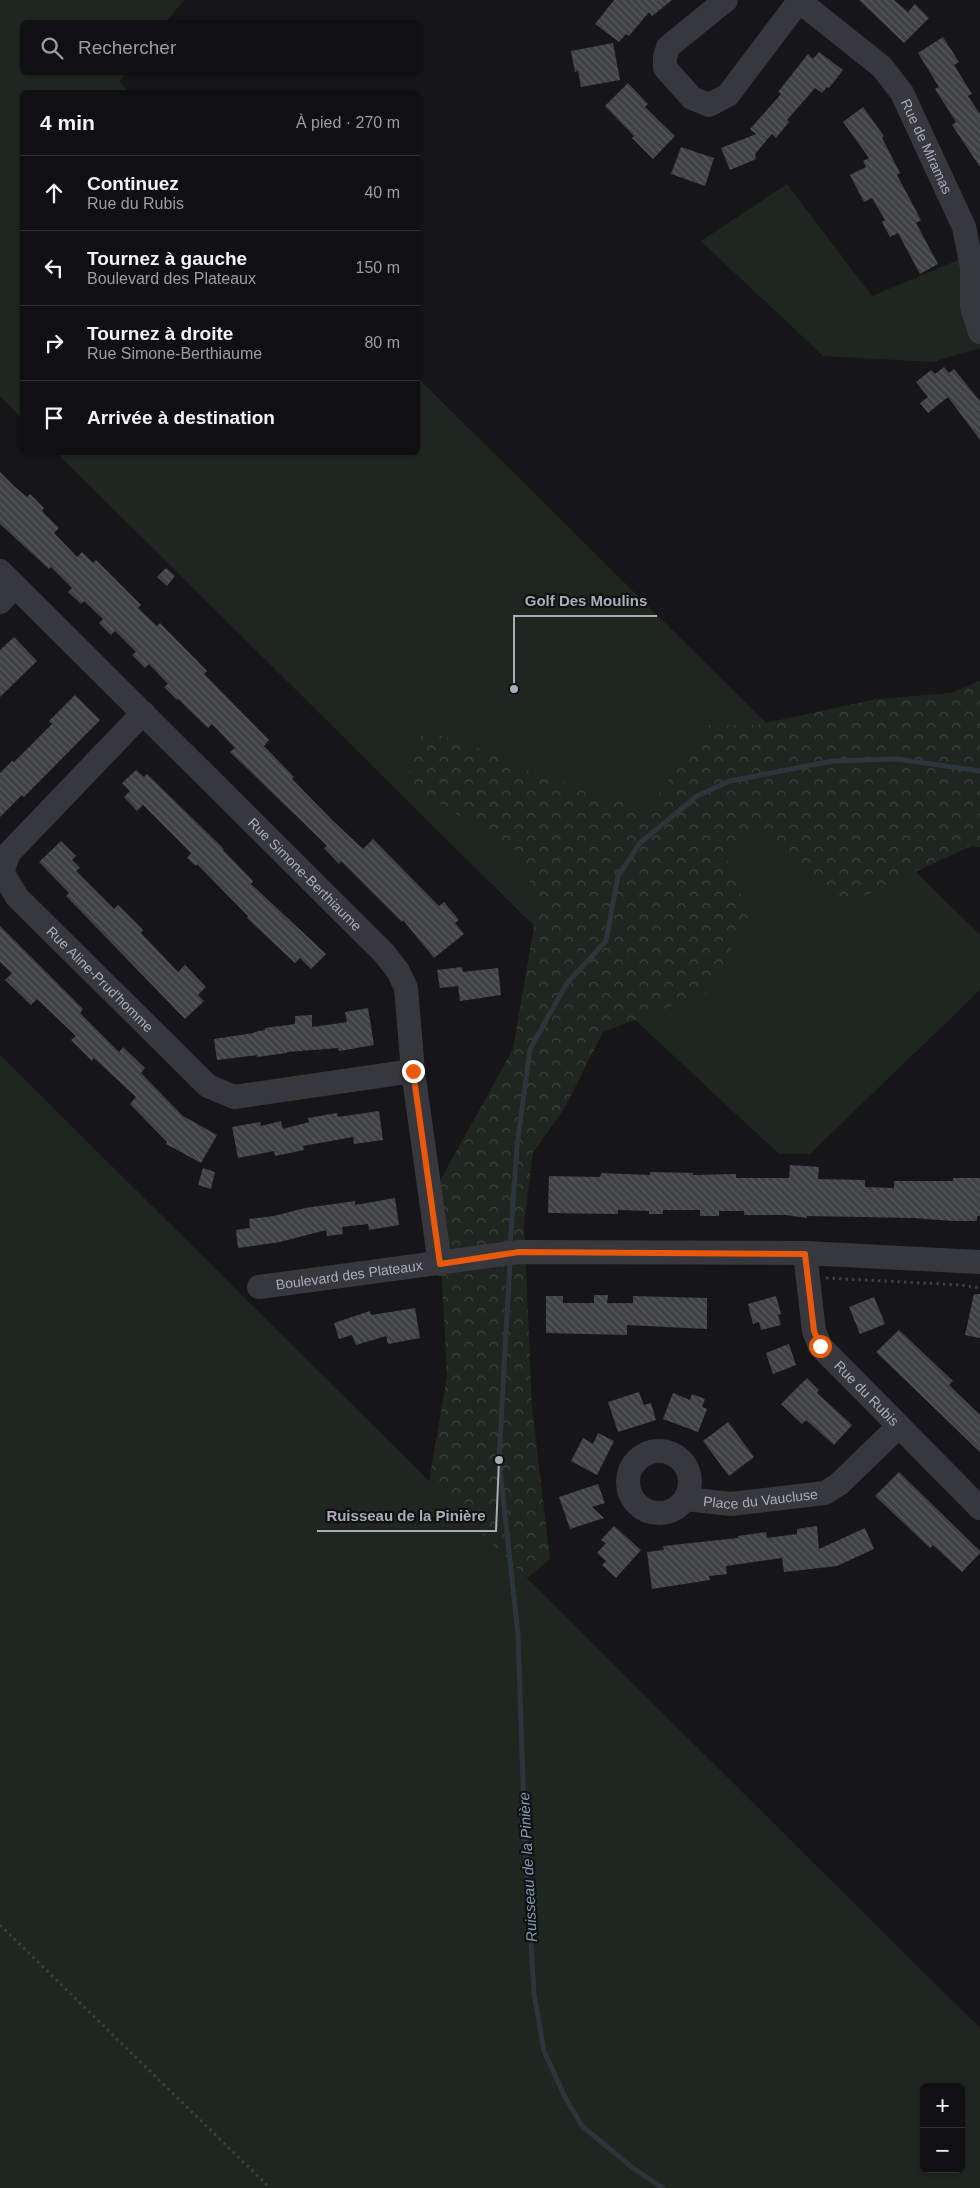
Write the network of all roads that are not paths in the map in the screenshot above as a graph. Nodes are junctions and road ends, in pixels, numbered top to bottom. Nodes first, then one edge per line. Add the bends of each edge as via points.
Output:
1 (726, 0) edge
2 (799, 0) edge
3 (980, 332) edge
4 (5, 586) edge
5 (143, 713) junction
6 (413, 1071) junction
7 (805, 1254) junction
8 (980, 1262) edge
9 (440, 1264) junction
10 (259, 1287) dead end
11 (899, 1426) junction
12 (686, 1499) dead end
13 (980, 1508) edge

1 - 2 street, Rue de Miramas via 668,47 665,58 666,68 692,98 709,105 728,95
2 - 3 street, Rue de Miramas via 882,67 902,93 964,227 972,267 972,307
4 - 5 street, Rue Simone-Berthiaume
5 - 6 street, Rue Simone-Berthiaume via 384,953 398,971 406,988
5 - 6 street, Rue Aline-Prud'homme via 8,853 2,872 16,897 208,1086 234,1097
6 - 9 street, Rue Simone-Berthiaume
7 - 8 street, Boulevard des Plateaux
7 - 9 street, Boulevard des Plateaux via 519,1252
7 - 11 street, Rue du Rubis via 814,1331 820,1346
9 - 10 street, Boulevard des Plateaux
11 - 12 street, Place du Vaucluse via 839,1484 825,1493 731,1504
11 - 13 street, Rue du Rubis

